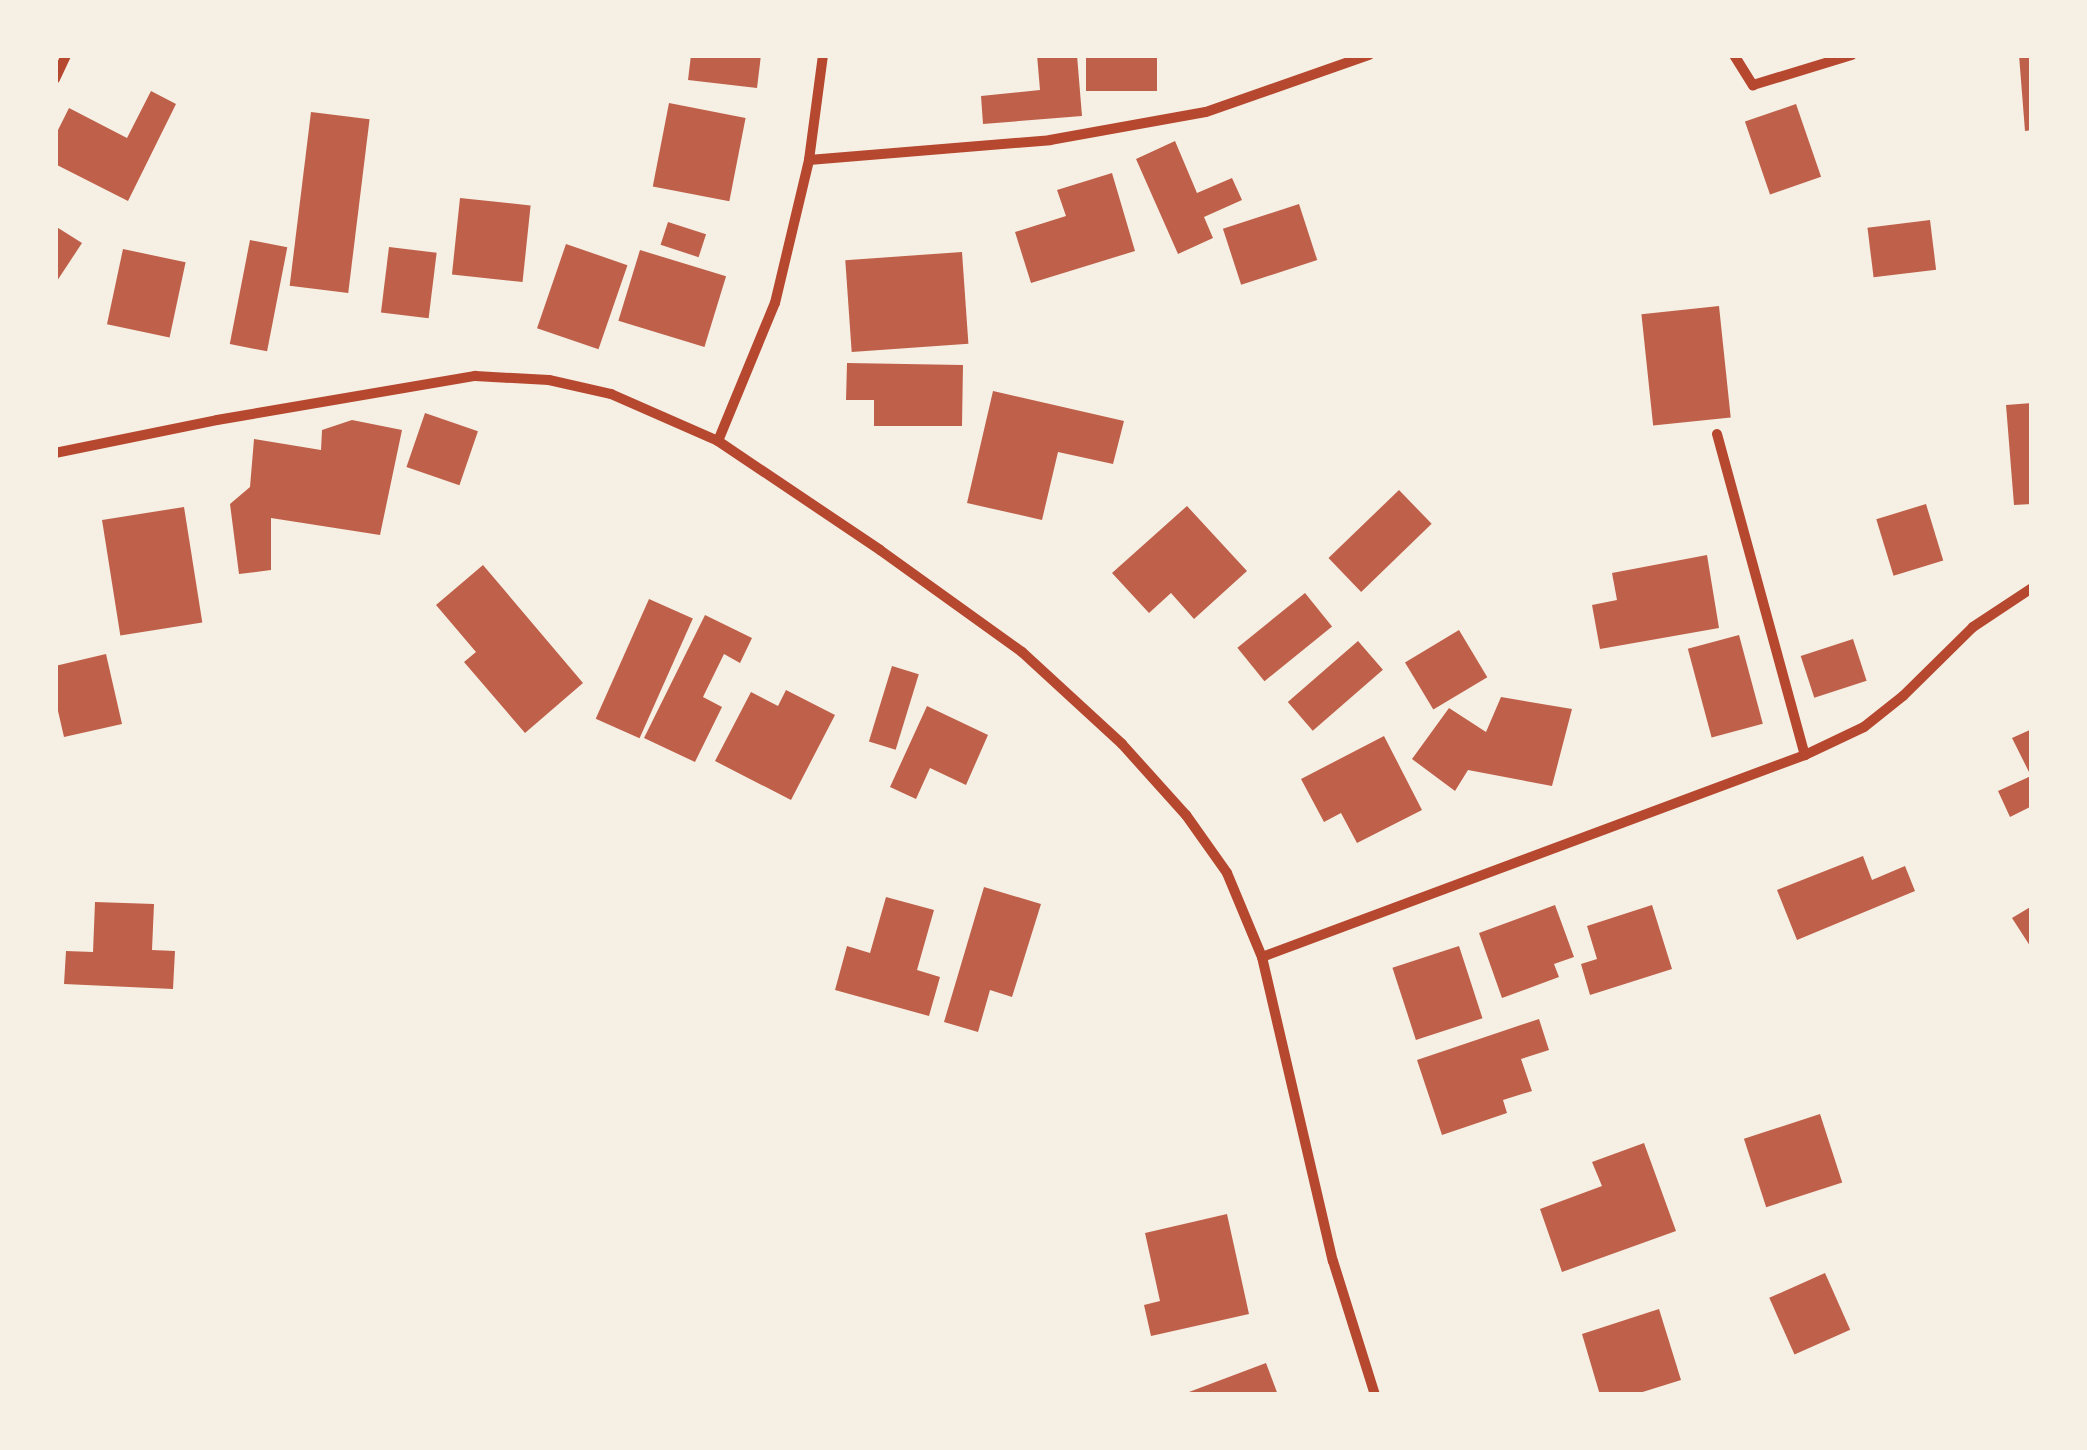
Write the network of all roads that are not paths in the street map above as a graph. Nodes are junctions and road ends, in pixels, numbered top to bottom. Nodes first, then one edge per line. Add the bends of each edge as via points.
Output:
1 (66, 55) edge
2 (824, 55) edge
3 (1369, 55) edge
4 (1734, 55) edge
5 (1852, 55) edge
6 (55, 79) edge
7 (809, 160) junction
8 (1716, 434) dead end
9 (718, 441) junction
10 (55, 453) edge
11 (2032, 588) edge
12 (1806, 754) junction
13 (1262, 958) junction
14 (1375, 1395) edge

1 - 6 street
2 - 7 street
3 - 7 street via 1206,112 1050,140
4 - 5 street via 1753,84
7 - 9 street via 775,303
8 - 12 street
9 - 10 street via 611,394 549,380 475,376
9 - 13 street via 1022,652 1122,744 1186,815 1227,874
11 - 12 street via 1973,627 1864,727
12 - 13 street
13 - 14 street via 1334,1261

